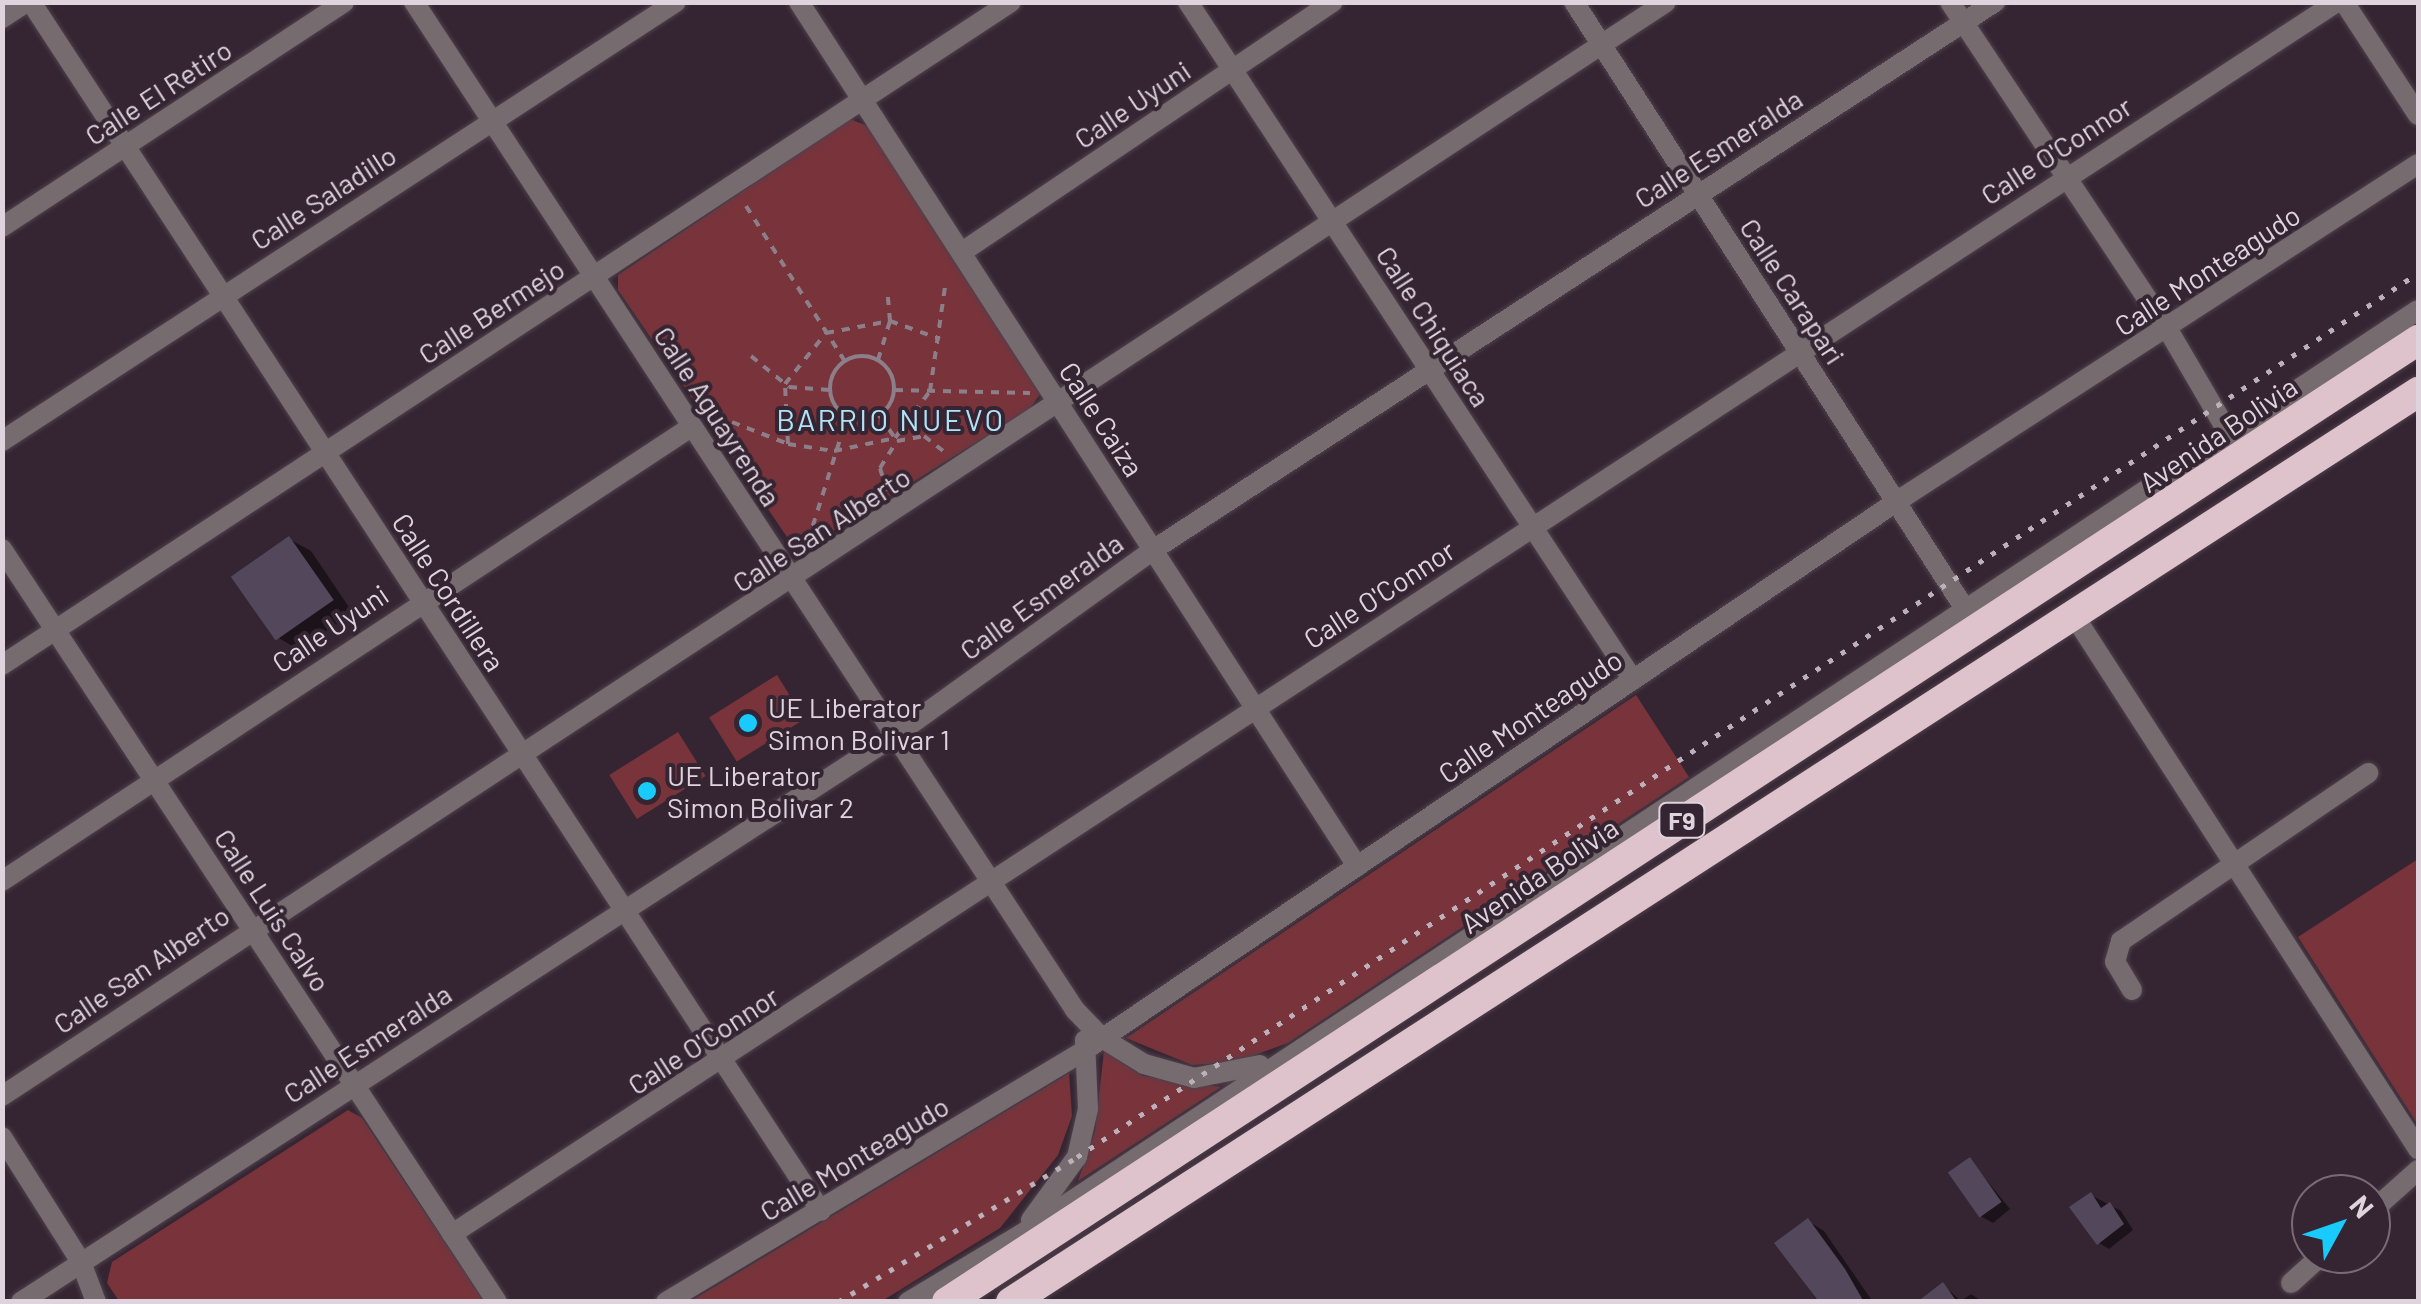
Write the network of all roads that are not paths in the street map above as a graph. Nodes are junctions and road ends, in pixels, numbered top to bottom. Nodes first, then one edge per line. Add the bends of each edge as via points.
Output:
1 (29, 2) edge
2 (344, 2) edge
3 (414, 2) edge
4 (676, 2) edge
5 (798, 2) edge
6 (1011, 2) edge
7 (1188, 2) edge
8 (1332, 2) edge
9 (1574, 2) edge
10 (1666, 2) edge
11 (1950, 2) edge
12 (1995, 2) edge
13 (2340, 2) edge
14 (2, 18) edge
15 (1963, 22) junction
16 (1602, 45) junction
17 (1232, 70) junction
18 (862, 100) junction
19 (2418, 115) edge
20 (491, 120) junction
21 (125, 146) junction
22 (2418, 164) edge
23 (2064, 176) junction
24 (1697, 194) junction
25 (1333, 223) junction
26 (2, 226) edge
27 (962, 252) junction
28 (594, 276) junction
29 (222, 295) junction
30 (2418, 310) edge
31 (2168, 328) junction
32 (2418, 340) edge
33 (1799, 351) junction
34 (1429, 369) junction
35 (2418, 392) edge
36 (1060, 404) junction
37 (691, 427) junction
38 (2, 441) edge
39 (2237, 447) junction
40 (325, 453) junction
41 (1896, 502) junction
42 (1532, 526) junction
43 (2, 549) edge
44 (1153, 550) junction
45 (794, 581) junction
46 (421, 600) junction
47 (1965, 609) junction
48 (2072, 614) junction
49 (56, 630) junction
50 (2, 666) edge
51 (1634, 680) junction
52 (1258, 707) junction
53 (897, 734) junction
54 (522, 754) junction
55 (2368, 772) dead end
56 (154, 779) junction
57 (2236, 864) junction
58 (1357, 866) junction
59 (2, 881) edge
60 (994, 882) junction
61 (622, 907) junction
62 (252, 928) junction
63 (2132, 990) dead end
64 (1095, 1043) junction
65 (1296, 1051) junction
66 (721, 1062) junction
67 (354, 1084) junction
68 (2, 1096) edge
69 (2, 1137) edge
70 (2418, 1150) edge
71 (2418, 1170) edge
72 (2391, 1194) edge
73 (821, 1211) junction
74 (452, 1234) junction
75 (1020, 1234) junction
76 (81, 1262) junction
77 (2300, 1274) edge
78 (988, 1277) junction
79 (2291, 1282) dead end
80 (20, 1302) edge
81 (96, 1302) edge
82 (497, 1302) edge
83 (666, 1302) edge
84 (908, 1302) edge
85 (947, 1302) edge
86 (1011, 1302) edge

1 - 14 street
1 - 21 street, Calle Cordillera
2 - 21 street, Calle El Retiro
3 - 20 street, Calle Aguayrenda
4 - 20 street, Calle Saladillo
5 - 18 street, Calle Caiza
6 - 18 street, Calle Bermejo
7 - 17 street, Calle Chiquiaca
8 - 17 street, Calle Uyuni
9 - 16 street, Calle Carapari
10 - 16 street, Calle San Alberto
11 - 15 street
12 - 15 street, Calle Esmeralda
13 - 19 street
13 - 23 street, Calle O'Connor
15 - 23 street
15 - 24 street, Calle Esmeralda
16 - 24 street, Calle Carapari
16 - 25 street, Calle San Alberto
17 - 25 street, Calle Chiquiaca
17 - 27 street, Calle Uyuni
18 - 27 street, Calle Caiza
18 - 28 street, Calle Bermejo
20 - 28 street, Calle Aguayrenda
20 - 29 street, Calle Saladillo
21 - 26 street, Calle El Retiro
21 - 29 street, Calle Cordillera
22 - 31 street, Calle Monteagudo
23 - 31 street
23 - 33 street, Calle O'Connor
24 - 33 street, Calle Carapari
24 - 34 street, Calle Esmeralda
25 - 34 street, Calle Chiquiaca
25 - 36 street, Calle San Alberto
27 - 36 street, Calle Caiza
28 - 37 street, Calle Aguayrenda
28 - 40 street, Calle Bermejo
29 - 38 street, Calle Saladillo
29 - 40 street, Calle Cordillera
30 - 39 street
31 - 39 street
31 - 41 street, Calle Monteagudo
32 - 39 highway, Avenida Bolivia / F9
33 - 41 street, Calle Carapari
33 - 42 street, Calle O'Connor
34 - 42 street, Calle Chiquiaca
34 - 44 street, Calle Esmeralda
35 - 48 highway, F9
36 - 44 street, Calle Caiza
36 - 45 street, Calle San Alberto
37 - 45 street, Calle Aguayrenda
37 - 46 street, Calle Uyuni
39 - 47 street
39 - 78 highway, Avenida Bolivia / F9
40 - 46 street, Calle Cordillera
40 - 49 street, Calle Bermejo
41 - 47 street, Calle Carapari
41 - 51 street, Calle Monteagudo
42 - 51 street, Calle Chiquiaca
42 - 52 street, Calle O'Connor
43 - 49 street, Calle Luis Calvo
44 - 52 street, Calle Caiza
44 - 53 street, Calle Esmeralda
45 - 53 street, Calle Aguayrenda
45 - 54 street, Calle San Alberto
46 - 54 street, Calle Cordillera
46 - 56 street, Calle Uyuni
47 - 65 street
48 - 57 street
48 - 86 highway, F9
49 - 50 street, Calle Bermejo
49 - 56 street, Calle Luis Calvo
51 - 58 street, Calle Monteagudo
52 - 58 street, Calle Caiza
52 - 60 street, Calle O'Connor
53 - 60 street, Calle Aguayrenda
53 - 61 street, Calle Esmeralda
54 - 61 street, Calle Cordillera
54 - 62 street, Calle San Alberto
55 - 57 street
56 - 59 street, Calle Uyuni
56 - 62 street, Calle Luis Calvo
57 - 63 street via 2121,941 2115,962
57 - 70 street
58 - 64 street, Calle Monteagudo
60 - 64 street, Calle Aguayrenda
60 - 66 street, Calle O'Connor
61 - 66 street, Calle Cordillera
61 - 67 street, Calle Esmeralda
62 - 67 street, Calle Luis Calvo
62 - 68 street, Calle San Alberto
64 - 65 street, Calle Aguayrenda via 1194,1078 1238,1073
64 - 73 street, Calle Monteagudo
64 - 75 street via 1077,1156
65 - 75 street
66 - 73 street, Calle Cordillera
66 - 74 street, Calle O'Connor
67 - 74 street, Calle Luis Calvo
67 - 76 street, Calle Esmeralda
69 - 76 street
71 - 72 street
73 - 83 street, Calle Monteagudo
74 - 82 street, Calle Luis Calvo
75 - 78 street
75 - 84 street
76 - 80 street, Calle Esmeralda
76 - 81 street
77 - 79 street
78 - 85 highway, Avenida Bolivia / F9

